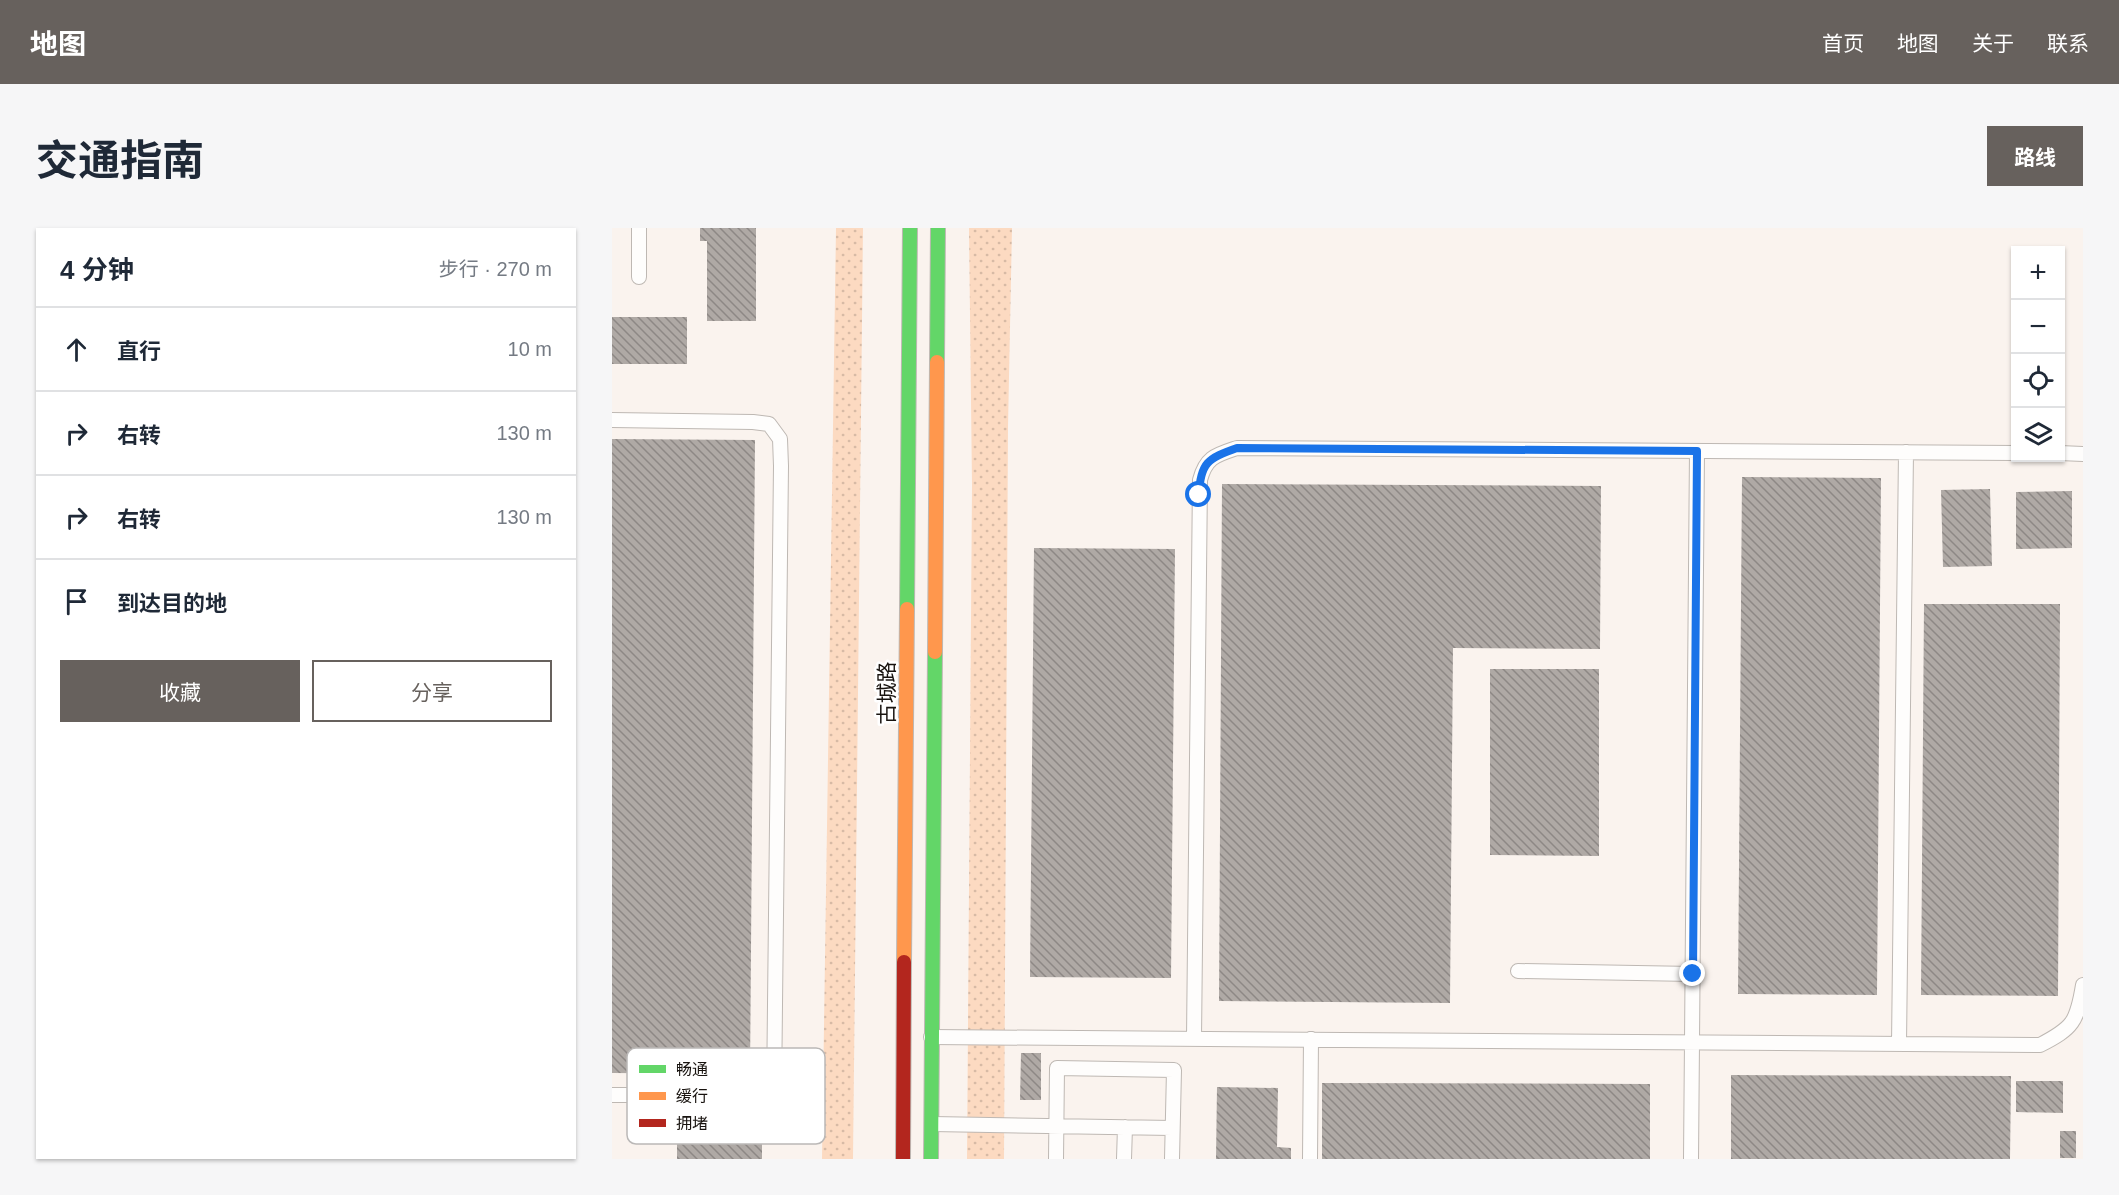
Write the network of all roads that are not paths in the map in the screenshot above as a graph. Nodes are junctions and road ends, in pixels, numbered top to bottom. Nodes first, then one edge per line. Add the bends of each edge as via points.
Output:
1 (639, 228) edge
2 (910, 228) edge
3 (938, 228) edge
4 (639, 277) dead end
5 (612, 420) edge
6 (1697, 451) junction
7 (1906, 452) junction
8 (2011, 453) edge
9 (2065, 453) edge
10 (2083, 454) edge
11 (1518, 971) dead end
12 (1693, 974) junction
13 (2083, 985) edge
14 (904, 1037) junction
15 (932, 1037) junction
16 (1194, 1038) junction
17 (1311, 1040) junction
18 (1692, 1042) junction
19 (1899, 1044) junction
20 (775, 1048) edge
21 (918, 1124) junction
22 (1056, 1126) junction
23 (1125, 1127) junction
24 (1172, 1128) junction
25 (903, 1159) edge
26 (932, 1159) edge
27 (1056, 1159) edge
28 (1125, 1159) edge
29 (1172, 1159) edge
30 (1310, 1159) edge
31 (1691, 1159) edge

1 - 4 lane
2 - 14 main road, 古城路
3 - 15 main road, 古城路
5 - 20 lane via 753,422 769,424 780,439
6 - 7 lane
6 - 12 lane
6 - 16 lane via 1237,448 1215,455 1204,465 1200,480
7 - 8 lane
7 - 19 lane
9 - 10 lane
11 - 12 lane
12 - 18 lane
13 - 19 lane via 2074,1023 2040,1045
14 - 15 lane
14 - 21 main road, 古城路
15 - 16 lane
15 - 21 main road, 古城路
16 - 17 lane
17 - 18 lane
17 - 30 lane
18 - 19 lane
18 - 31 lane
21 - 22 lane
21 - 25 main road, 古城路
21 - 26 main road, 古城路
22 - 23 lane
22 - 24 lane via 1057,1068 1069,1068 1174,1070
22 - 27 lane
23 - 24 lane
23 - 28 lane
24 - 29 lane

